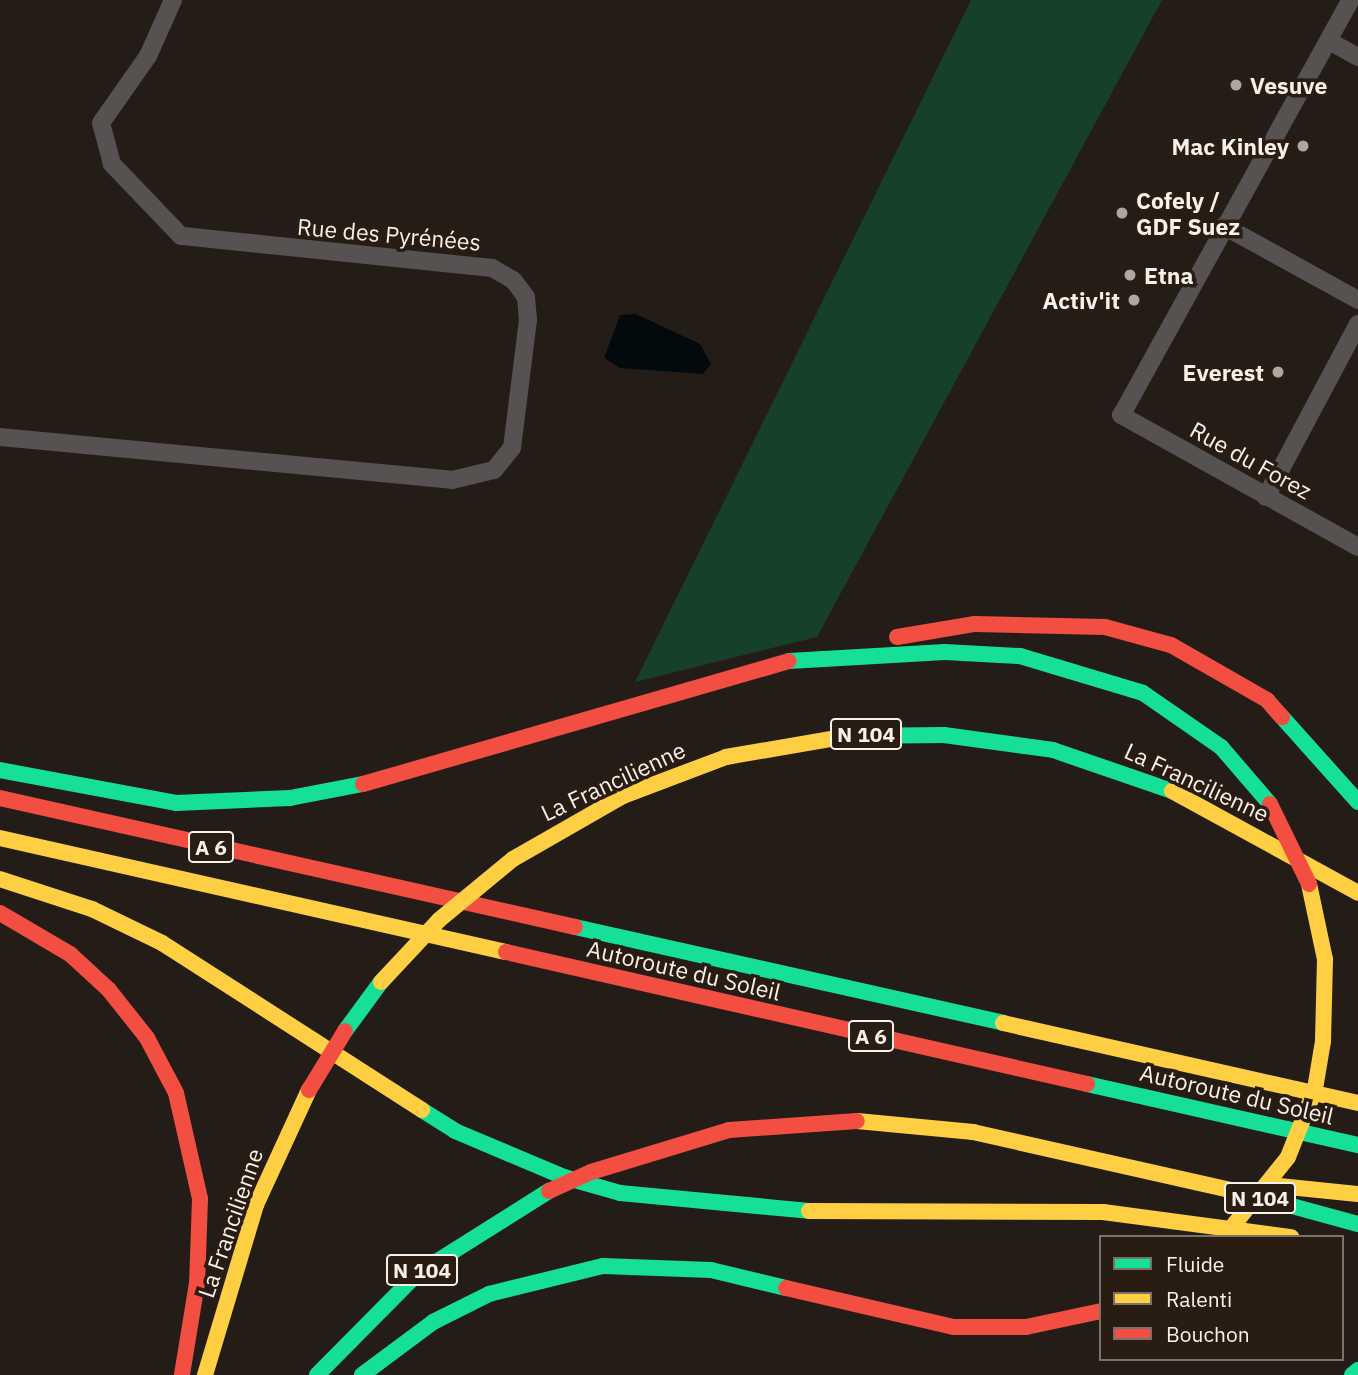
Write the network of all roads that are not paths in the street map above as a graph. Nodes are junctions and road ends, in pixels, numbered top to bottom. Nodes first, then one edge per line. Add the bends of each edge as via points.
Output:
1 (173, 0) edge
2 (1352, 2) edge
3 (1329, 41) junction
4 (1358, 57) edge
5 (1224, 226) junction
6 (1358, 300) edge
7 (1358, 324) edge
8 (0, 438) edge
9 (1266, 496) junction
10 (1358, 547) edge
11 (810, 655) junction
12 (0, 771) edge
13 (0, 798) edge
14 (1358, 802) edge
15 (0, 838) edge
16 (0, 879) edge
17 (1358, 893) edge
18 (0, 913) edge
19 (1358, 1103) edge
20 (1358, 1145) edge
21 (1162, 1170) junction
22 (1358, 1194) edge
23 (1358, 1224) edge
24 (1226, 1235) edge
25 (1277, 1235) edge
26 (1099, 1311) edge
27 (1358, 1370) edge
28 (182, 1375) edge
29 (205, 1375) edge
30 (317, 1375) edge
31 (362, 1375) edge
32 (1352, 1375) edge

1 - 8 street, Rue des Pyrénées via 142,66 107,107 102,145 112,164 181,236 492,268 513,280 526,297 528,320 512,448 494,470 452,480
2 - 3 street
3 - 4 street
3 - 5 street
5 - 6 street
5 - 9 street, Rue du Forez via 1121,415
7 - 9 street
9 - 10 street, Rue du Forez
11 - 12 main road via 683,686 400,777 290,798 176,803
11 - 14 main road via 986,623 1082,624 1139,635 1240,680 1290,720
11 - 24 main road, bridge via 981,653 1082,670 1143,693 1190,723 1237,762 1270,804 1309,884 1325,959 1323,1041 1315,1089 1288,1157
13 - 19 main road, Autoroute du Soleil / A 6
15 - 20 main road, Autoroute du Soleil / A 6
16 - 25 main road via 92,909 162,943 455,1131 564,1177 620,1193 759,1211 1103,1212
17 - 29 main road, La Francilienne / N 104, bridge via 1230,818 1143,778 1053,750 944,735 835,736 726,757 624,796 513,859 439,920 381,982 345,1031 309,1090 257,1205
18 - 28 main road via 49,940 109,990 147,1038 176,1093 200,1199 197,1283
21 - 22 main road
21 - 23 main road, N 104
21 - 30 main road, N 104, bridge via 962,1130 834,1119 707,1135 591,1172 549,1191 417,1274
26 - 31 main road via 1026,1327 954,1327 711,1270 603,1266 541,1277 480,1298 433,1322
27 - 32 main road

